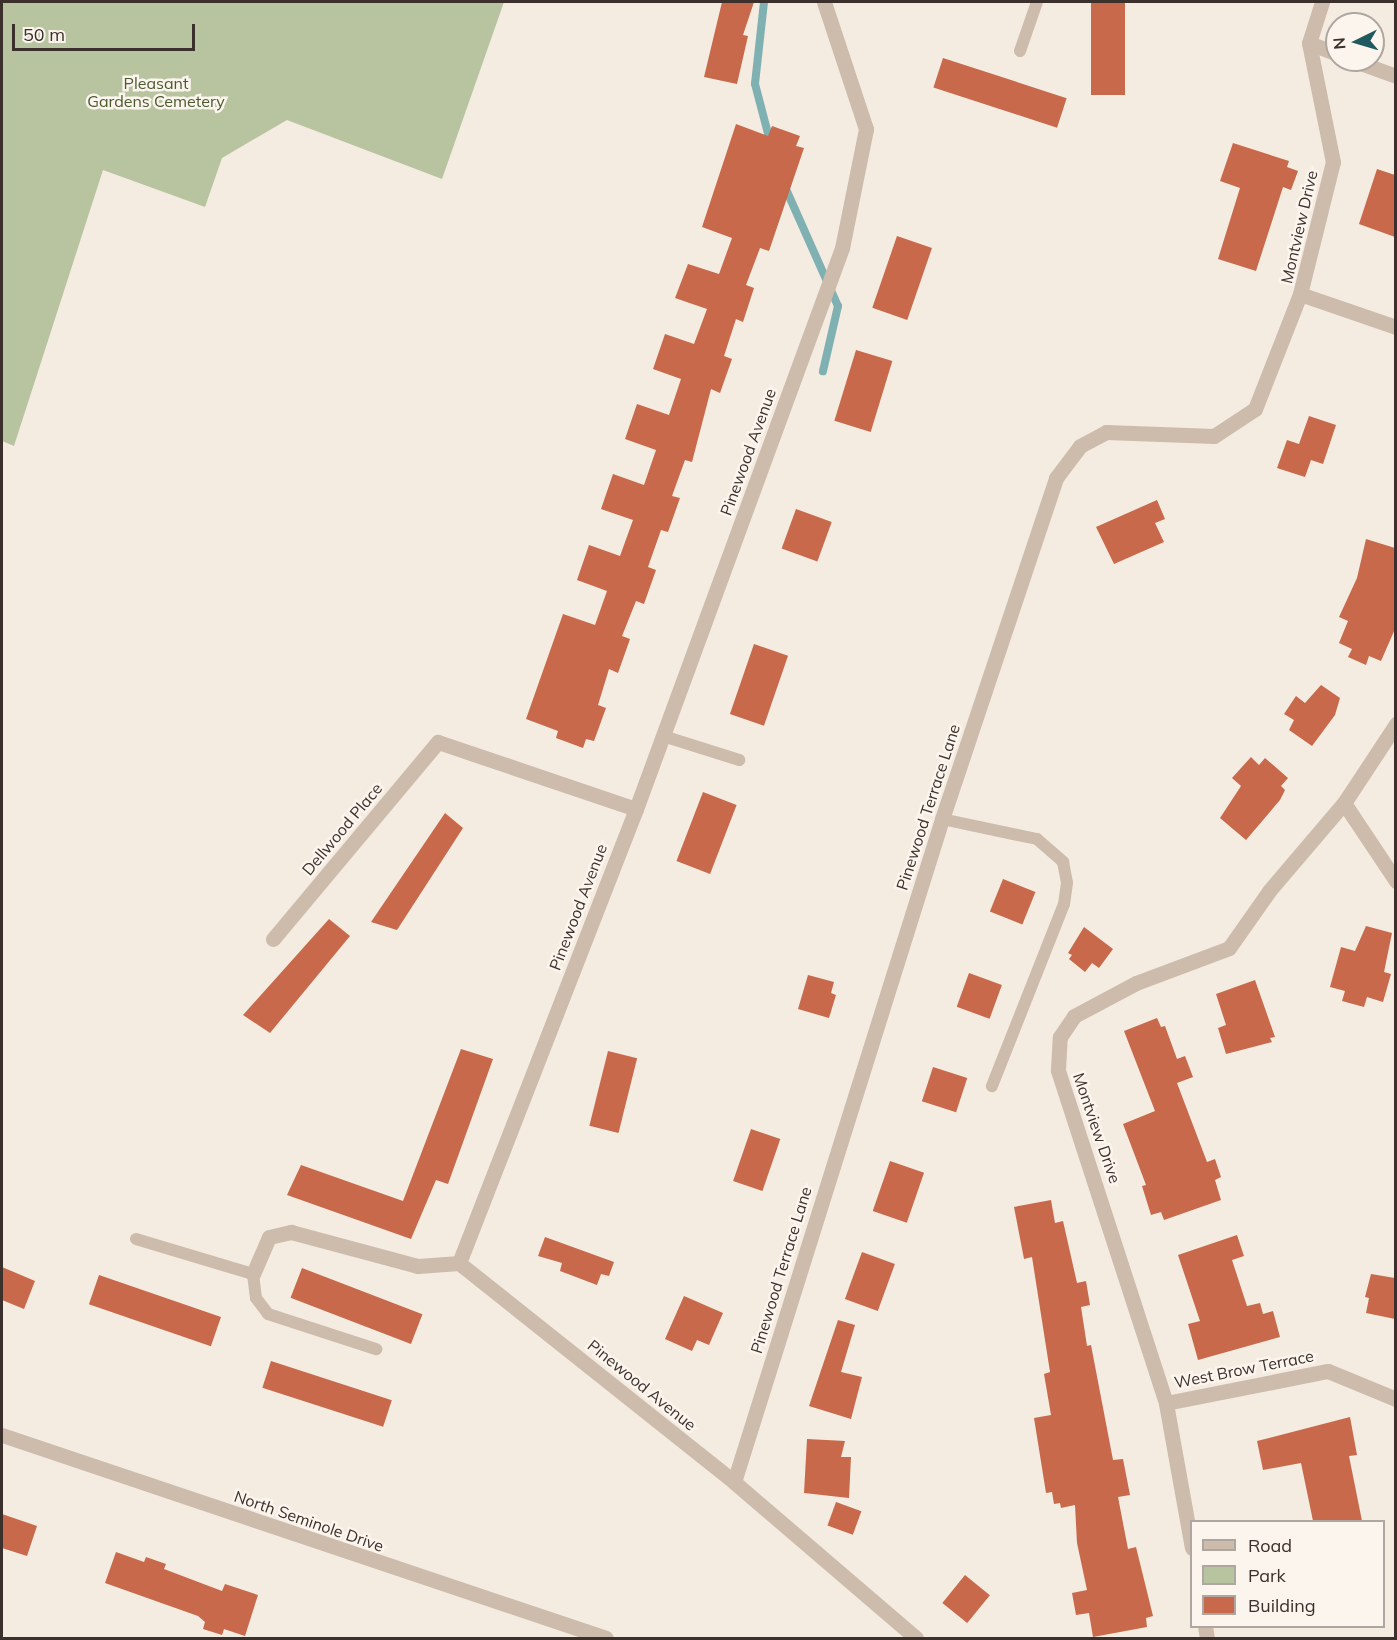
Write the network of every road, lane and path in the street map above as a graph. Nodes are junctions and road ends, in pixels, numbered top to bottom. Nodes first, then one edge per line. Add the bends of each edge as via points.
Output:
1 (824, 2) edge
2 (1037, 2) edge
3 (1322, 2) edge
4 (1309, 43) junction
5 (1325, 49) edge
6 (1020, 51) dead end
7 (1300, 294) junction
8 (1395, 327) edge
9 (1395, 724) edge
10 (663, 736) junction
11 (739, 760) dead end
12 (1344, 803) junction
13 (636, 810) junction
14 (942, 819) junction
15 (1395, 881) edge
16 (273, 939) dead end
17 (992, 1086) dead end
18 (136, 1239) dead end
19 (459, 1263) junction
20 (253, 1274) junction
21 (376, 1349) dead end
22 (1395, 1399) edge
23 (1167, 1403) junction
24 (2, 1435) edge
25 (734, 1482) junction
26 (1190, 1542) edge
27 (557, 1632) edge
28 (606, 1638) edge
29 (916, 1638) edge

1 - 10 street, Pinewood Avenue via 866,129 842,248
2 - 6 lane
3 - 4 street, Montview Drive
4 - 5 street
4 - 7 street, Montview Drive via 1333,162
7 - 8 street, Montview Drive
7 - 14 street, Pinewood Terrace Lane via 1255,410 1214,436 1106,432 1080,446 1056,478
9 - 12 street, Montview Drive
10 - 11 lane
10 - 13 street, Pinewood Avenue
12 - 15 street
12 - 23 street, Montview Drive via 1269,891 1229,948 1136,983 1074,1016 1060,1037 1058,1070
13 - 16 street, Dellwood Place via 438,742
13 - 19 street, Pinewood Avenue
14 - 17 lane via 1037,839 1063,862 1067,883 1064,904
14 - 25 street, Pinewood Terrace Lane
18 - 20 lane
19 - 20 street via 418,1266 291,1232 269,1237
19 - 25 street, Pinewood Avenue
20 - 21 lane via 256,1298 268,1314
22 - 23 street, West Brow Terrace via 1328,1371
23 - 26 street, Montview Drive
24 - 27 street, North Seminole Drive
25 - 29 street, Pinewood Avenue
27 - 28 street, North Seminole Drive

